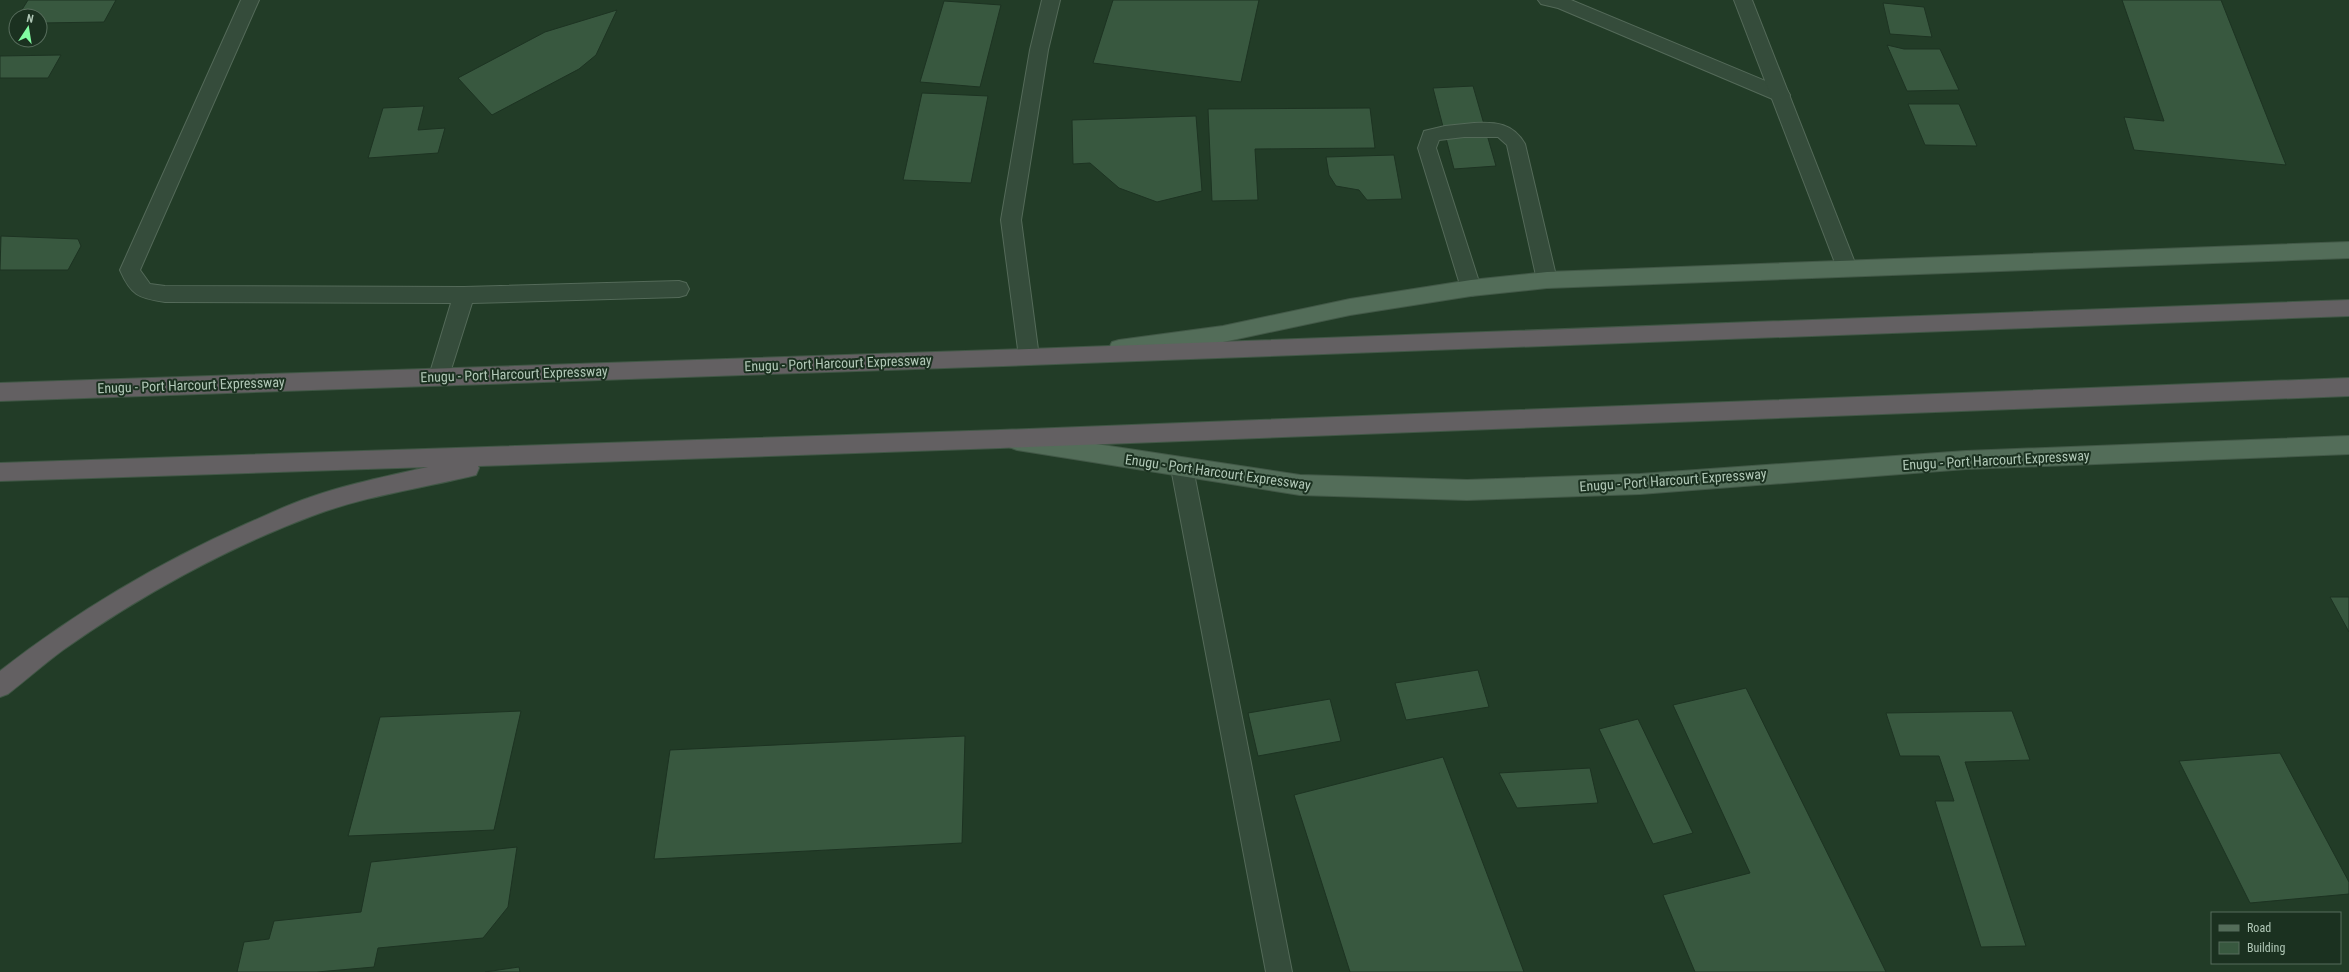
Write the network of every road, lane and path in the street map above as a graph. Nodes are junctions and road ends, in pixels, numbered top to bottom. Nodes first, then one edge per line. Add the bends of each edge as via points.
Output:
1 (250, 0) edge
2 (1051, 0) edge
3 (1547, 0) edge
4 (1743, 0) edge
5 (1781, 95) junction
6 (2349, 250) edge
7 (1847, 268) junction
8 (1547, 280) junction
9 (1471, 288) junction
10 (679, 289) dead end
11 (464, 295) junction
12 (2349, 308) edge
13 (1029, 357) junction
14 (439, 376) junction
15 (0, 377) edge
16 (2349, 387) edge
17 (46, 390) junction
18 (0, 392) edge
19 (1000, 439) junction
20 (2349, 445) edge
21 (524, 456) junction
22 (1182, 468) junction
23 (0, 472) edge
24 (0, 686) edge
25 (1279, 972) edge

1 - 11 street via 130,270 136,284 142,291 165,294
2 - 13 street via 1039,50 1011,220
3 - 5 street via 1562,3
4 - 5 street
5 - 7 street
6 - 7 main road, Enugu - Port Harcourt Expressway
7 - 8 main road, Enugu - Port Harcourt Expressway
8 - 9 main road, Enugu - Port Harcourt Expressway
8 - 9 street via 1516,144 1511,137 1500,130 1440,132 1431,136 1427,148
9 - 13 main road, Enugu - Port Harcourt Expressway via 1350,307 1224,334 1087,353
10 - 11 street
11 - 14 street
12 - 13 highway, Enugu - Port Harcourt Expressway
13 - 14 highway, Enugu - Port Harcourt Expressway
14 - 17 highway, Enugu - Port Harcourt Expressway
15 - 17 highway
16 - 19 highway, Enugu - Port Harcourt Expressway
17 - 18 highway, Enugu - Port Harcourt Expressway
19 - 21 highway, Enugu - Port Harcourt Expressway
19 - 22 main road, Enugu - Port Harcourt Expressway
20 - 22 main road, Enugu - Port Harcourt Expressway via 1966,460 1640,484 1467,490 1300,485
21 - 23 highway, Enugu - Port Harcourt Expressway
21 - 24 highway via 380,487 302,510 223,545 139,589 54,643
22 - 25 street

